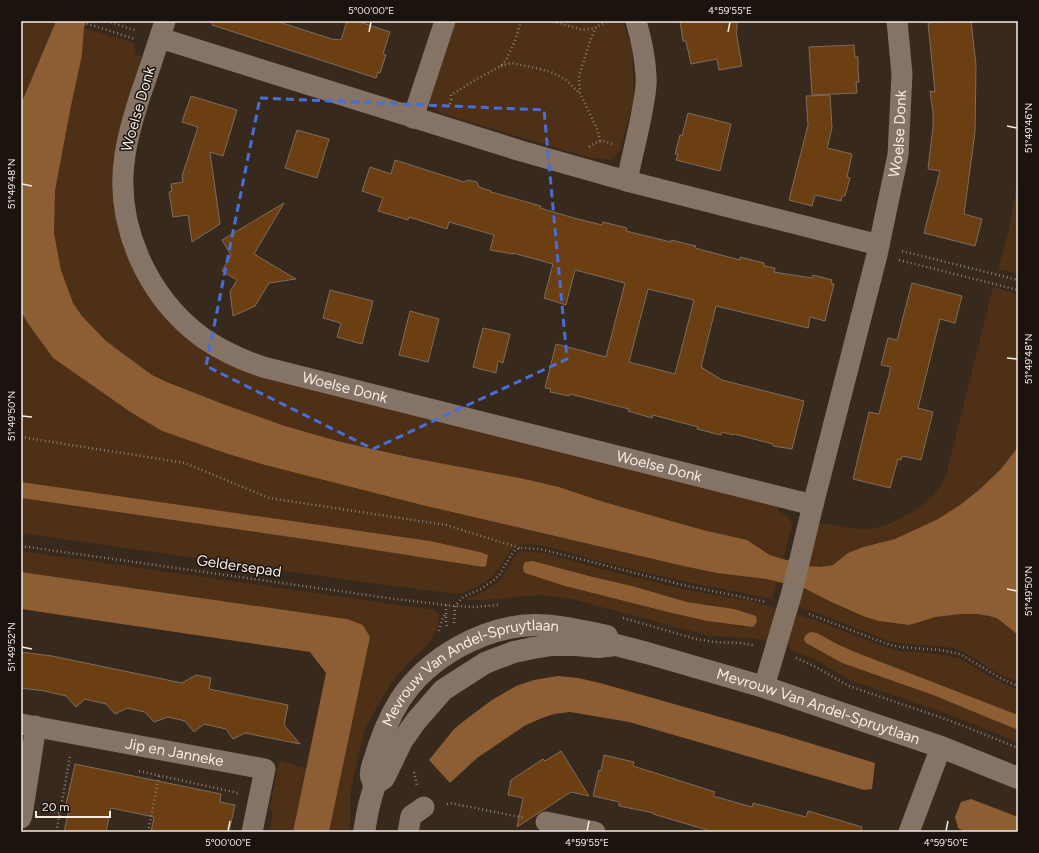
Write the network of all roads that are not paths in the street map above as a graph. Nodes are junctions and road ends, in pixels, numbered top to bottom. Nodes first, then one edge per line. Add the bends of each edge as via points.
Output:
1 (444, 21) edge
2 (636, 21) edge
3 (897, 21) edge
4 (162, 29) edge
5 (413, 118) junction
6 (627, 181) junction
7 (878, 250) junction
8 (812, 505) junction
9 (764, 687) junction
10 (29, 725) edge
11 (941, 747) junction
12 (1018, 778) edge
13 (424, 808) road end
14 (22, 817) edge
15 (546, 822) road end
16 (252, 832) edge
17 (364, 832) edge
18 (408, 832) edge
19 (595, 832) edge
20 (910, 832) edge

1 - 5 street
2 - 6 street via 646,76 640,123
3 - 7 street, Woelse Donk via 902,74 898,155
4 - 5 street
4 - 8 street, Woelse Donk via 129,131 122,179 124,203 135,249 145,271 170,307 203,338 242,360 263,367
5 - 6 street
6 - 7 street
7 - 8 street, Woelse Donk
8 - 9 street, Woelse Donk via 790,599
9 - 11 street, Mevrouw Van Andel-Spruytlaan
9 - 17 street, Mevrouw Van Andel-Spruytlaan via 616,645 610,637 573,628 535,625 491,632 457,647 429,668 400,700 389,718 370,775 374,785
10 - 14 street via 32,749
10 - 16 street, Jip en Janneke via 265,769
11 - 12 street, Mevrouw Van Andel-Spruytlaan
11 - 20 street
13 - 18 street via 411,816
15 - 19 street

